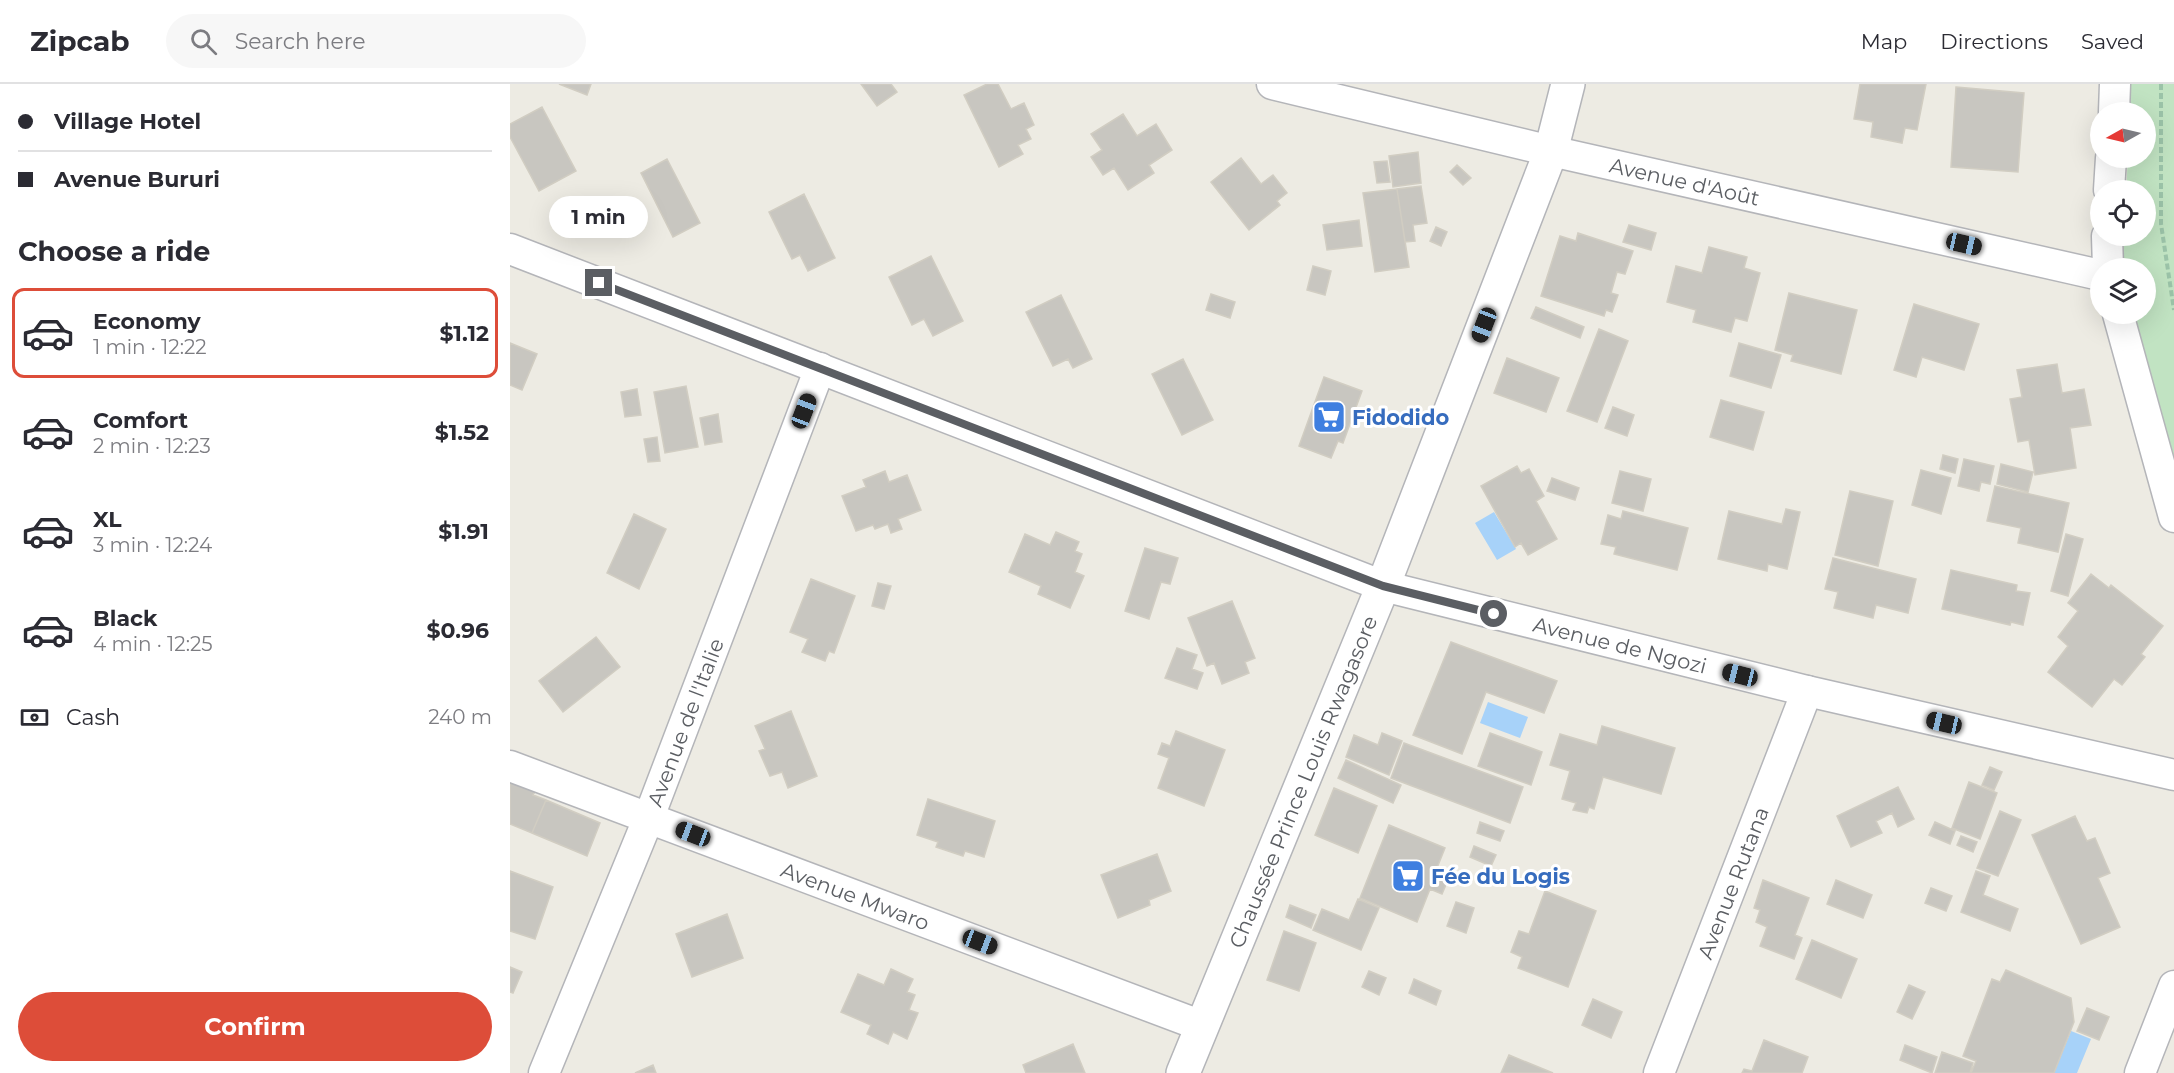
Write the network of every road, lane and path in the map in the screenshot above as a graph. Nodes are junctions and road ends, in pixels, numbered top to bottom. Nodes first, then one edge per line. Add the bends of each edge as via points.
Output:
1 (1272, 84) edge
2 (1568, 84) edge
3 (2115, 84) edge
4 (2161, 84) edge
5 (2114, 102) edge
6 (1551, 151) junction
7 (510, 249) edge
8 (2090, 273) edge
9 (2174, 310) edge
10 (2121, 324) edge
11 (820, 368) junction
12 (2174, 517) edge
13 (1383, 586) junction
14 (1807, 691) junction
15 (510, 766) edge
16 (2174, 775) edge
17 (649, 817) junction
18 (2174, 986) edge
19 (1202, 1026) junction
20 (544, 1073) edge
21 (1183, 1073) edge
22 (1659, 1073) edge
23 (2140, 1073) edge

1 - 6 street, Avenue d'Août
2 - 6 street, Chaussée Prince Louis Rwagasore
3 - 5 street
4 - 9 path via 2161,224
6 - 8 street, Avenue d'Août
6 - 13 street, Chaussée Prince Louis Rwagasore
7 - 11 street, Avenue de Ngozi
10 - 12 street
11 - 13 street, Avenue de Ngozi
11 - 17 street, Avenue de l'Italie
13 - 14 street, Avenue de Ngozi
13 - 19 street, Chaussée Prince Louis Rwagasore
14 - 16 street, Avenue de Ngozi
14 - 22 street, Avenue Rutana
15 - 17 street, Avenue Mwaro
17 - 19 street, Avenue Mwaro
17 - 20 street, Avenue de l'Italie
18 - 23 street
19 - 21 street, Chaussée Prince Louis Rwagasore

